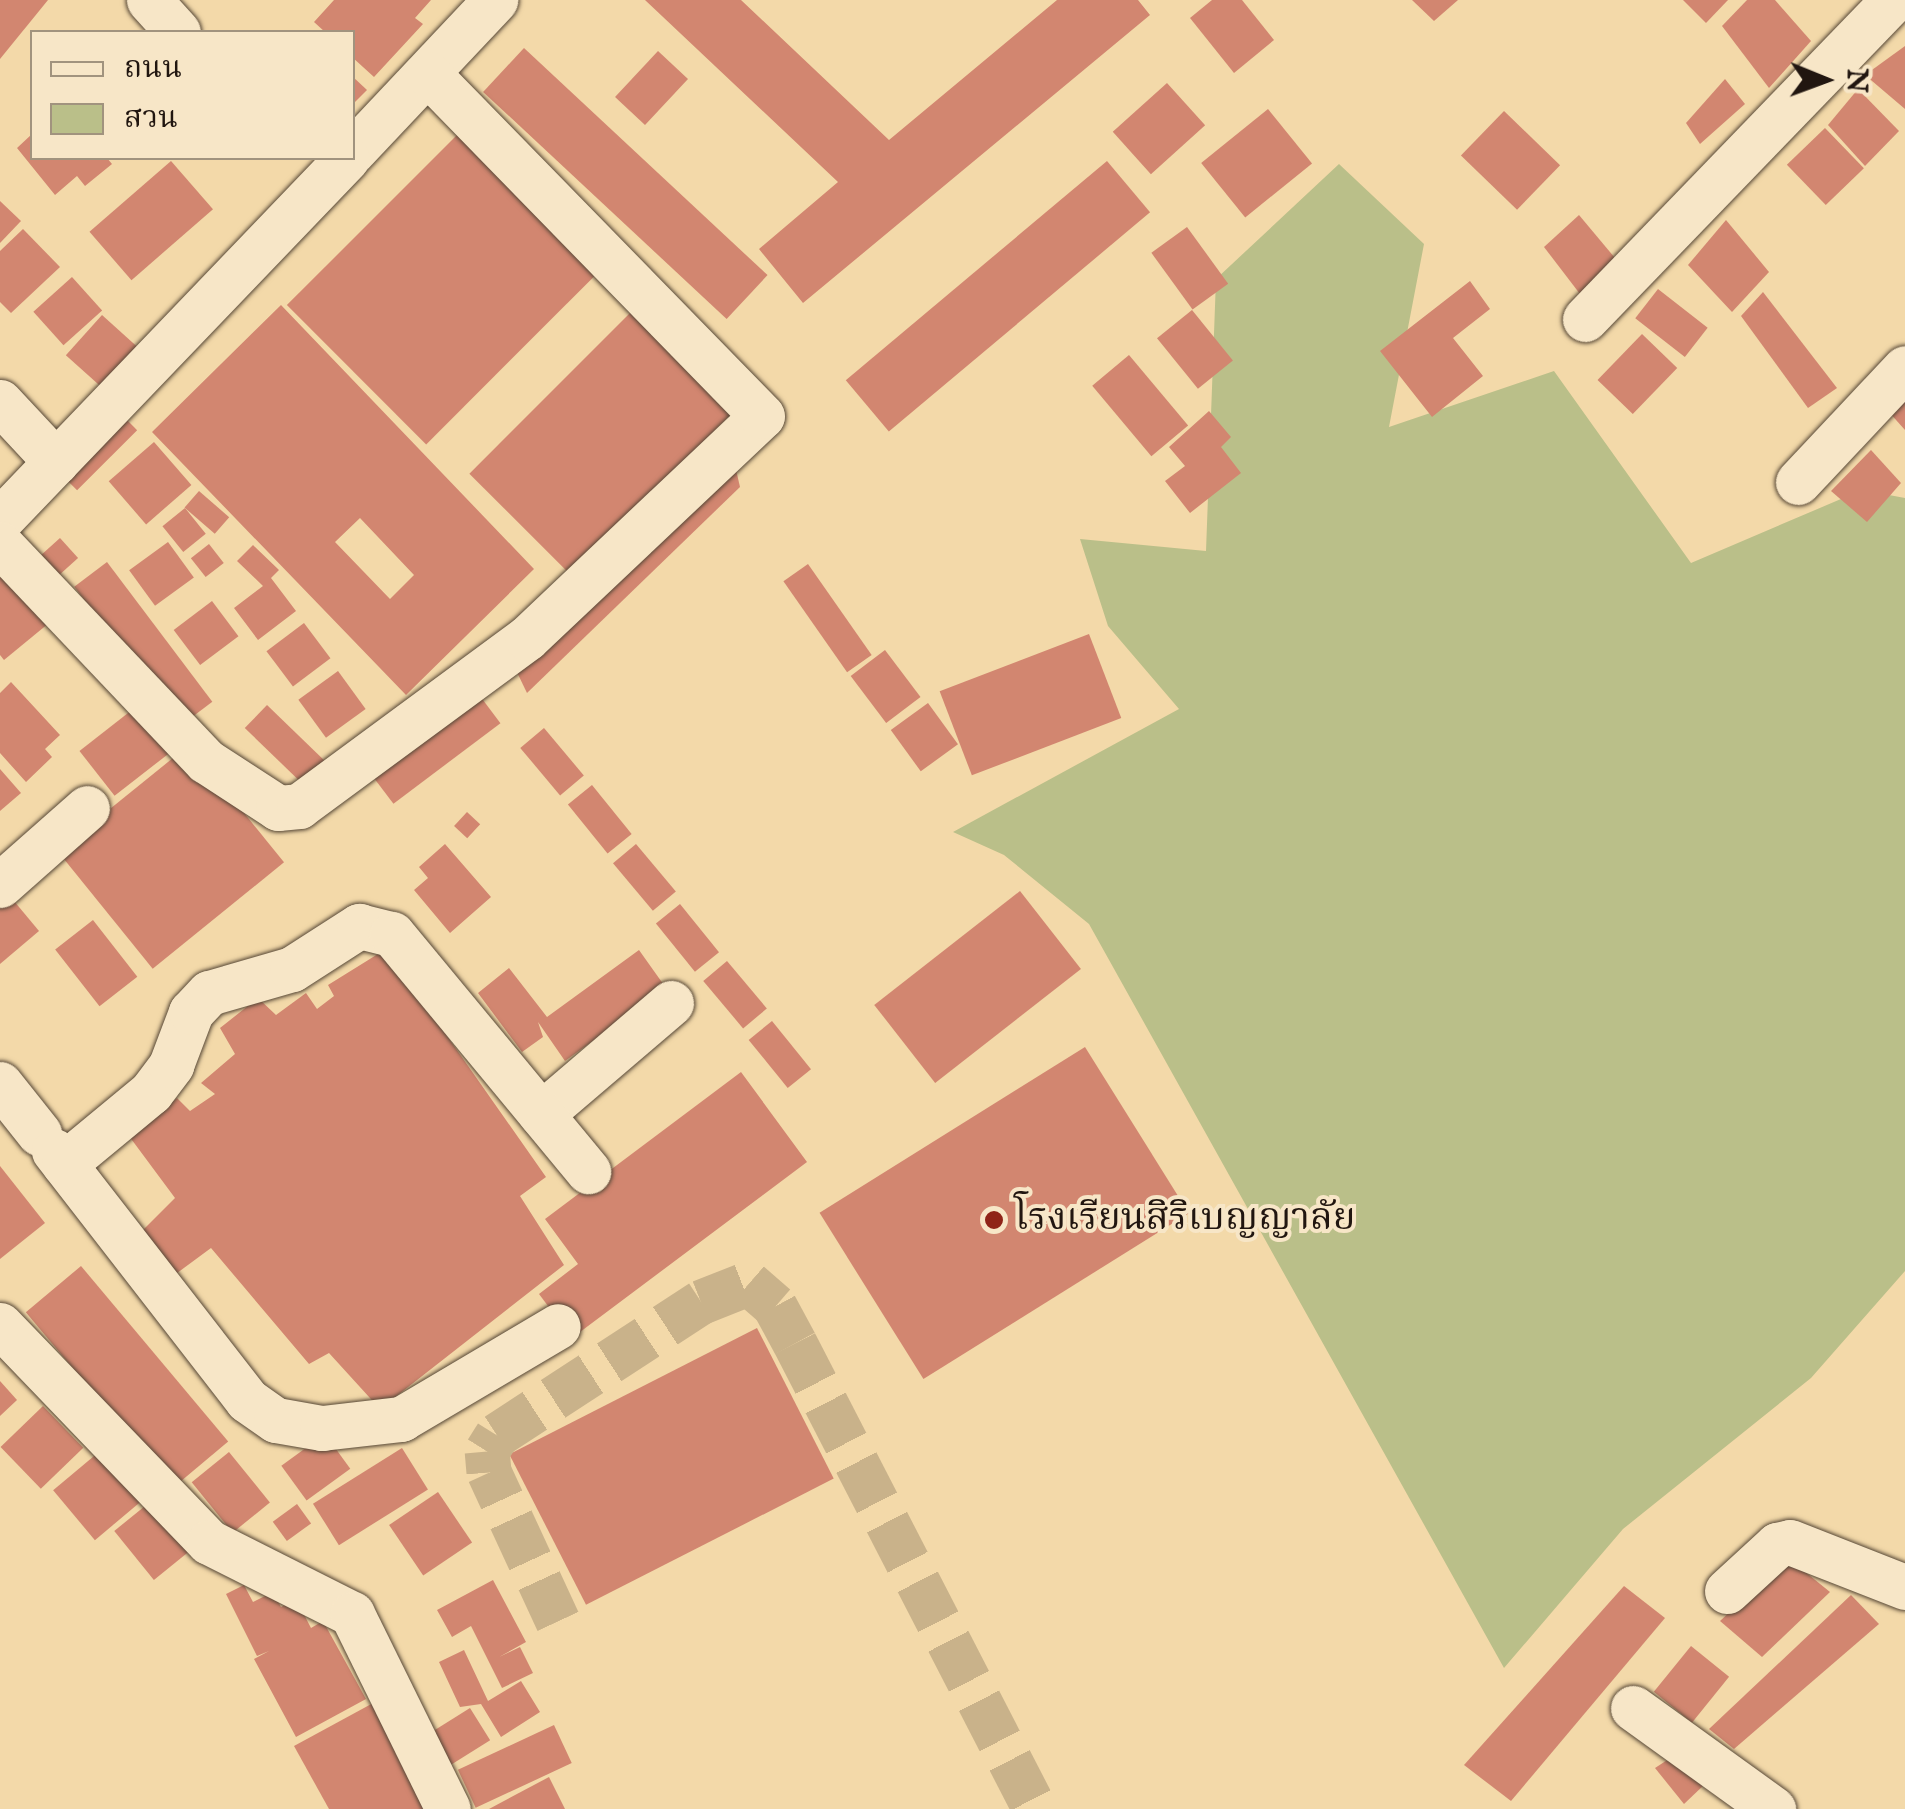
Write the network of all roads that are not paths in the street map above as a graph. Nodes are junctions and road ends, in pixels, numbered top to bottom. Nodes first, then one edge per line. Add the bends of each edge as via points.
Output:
1 (148, 0) edge
2 (495, 0) edge
3 (1894, 0) edge
4 (176, 30) edge
5 (428, 74) junction
6 (355, 140) edge
7 (330, 162) edge
8 (1585, 319) dead end
9 (1905, 368) edge
10 (0, 402) edge
11 (56, 462) junction
12 (1798, 482) dead end
13 (0, 520) edge
14 (0, 544) edge
15 (87, 808) dead end
16 (0, 884) edge
17 (672, 1003) dead end
18 (0, 1084) edge
19 (541, 1114) junction
20 (52, 1149) junction
21 (588, 1170) dead end
22 (0, 1325) edge
23 (558, 1326) dead end
24 (1905, 1588) edge
25 (1727, 1591) dead end
26 (1633, 1708) dead end
27 (1741, 1800) edge
28 (448, 1809) edge

1 - 4 street
2 - 5 street
3 - 8 street
5 - 6 street
5 - 14 street via 762,416 526,638 299,806 278,808 206,761
7 - 11 street
9 - 12 street
10 - 11 street
11 - 13 street
15 - 16 street
17 - 19 street
18 - 20 street
19 - 20 street via 392,934 359,926 292,969 228,982 209,993 191,1012 171,1065 151,1092
19 - 21 street
20 - 23 street via 248,1400 276,1420 322,1428 401,1419
22 - 28 street via 210,1542 352,1614
24 - 25 street via 1790,1542 1777,1545
26 - 27 street

